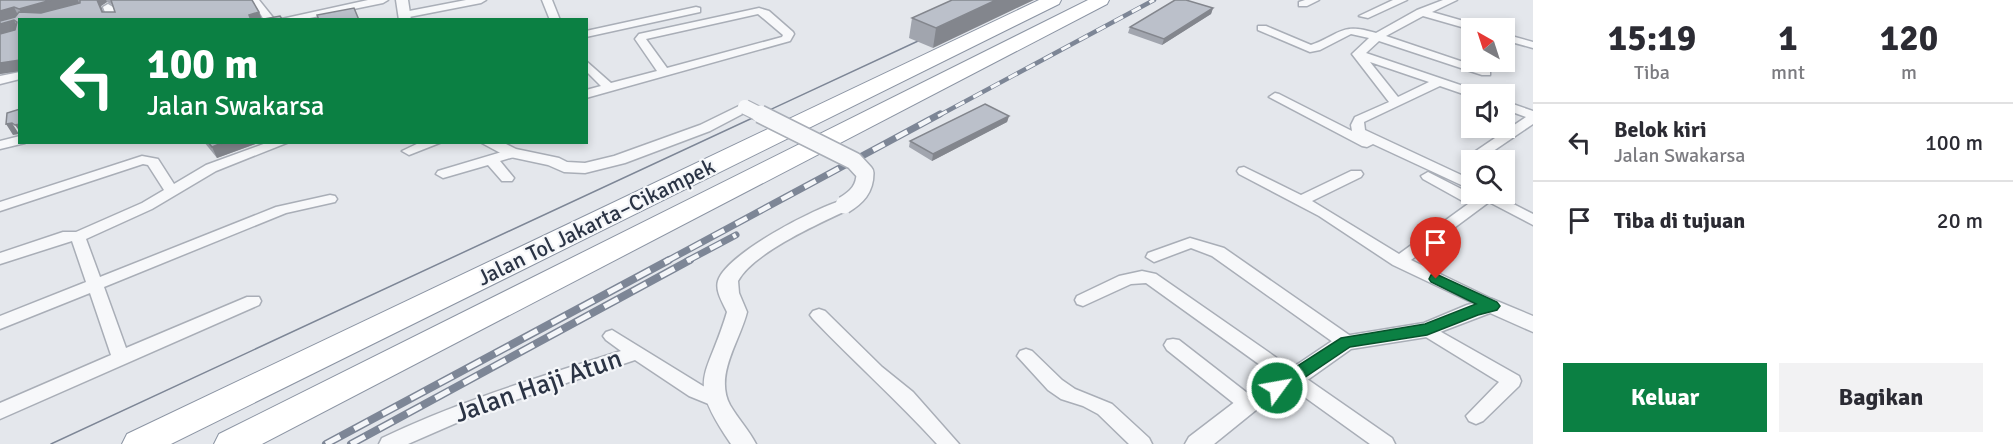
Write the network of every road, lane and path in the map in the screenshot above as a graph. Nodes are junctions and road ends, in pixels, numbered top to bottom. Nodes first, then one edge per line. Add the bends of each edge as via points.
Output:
1 (253, 0) edge
2 (383, 0) edge
3 (402, 0) edge
4 (481, 0) edge
5 (547, 0) edge
6 (1053, 0) edge
7 (1101, 0) edge
8 (1314, 0) edge
9 (1402, 0) edge
10 (1452, 0) edge
11 (1303, 4) dead end
12 (1438, 6) junction
13 (108, 7) dead end
14 (696, 10) dead end
15 (1422, 12) junction
16 (1364, 16) dead end
17 (405, 17) edge
18 (112, 18) edge
19 (269, 18) edge
20 (292, 18) edge
21 (554, 18) edge
22 (1461, 23) edge
23 (1262, 28) dead end
24 (588, 33) edge
25 (1377, 36) junction
26 (1515, 40) edge
27 (1533, 45) edge
28 (1358, 54) junction
29 (588, 66) edge
30 (1486, 73) dead end
31 (665, 74) junction
32 (18, 76) edge
33 (0, 80) edge
34 (1439, 82) junction
35 (609, 88) junction
36 (1461, 90) edge
37 (588, 93) edge
38 (1275, 98) dead end
39 (1396, 104) junction
40 (1515, 109) edge
41 (1533, 116) edge
42 (18, 140) edge
43 (277, 144) edge
44 (430, 144) edge
45 (492, 144) edge
46 (0, 145) edge
47 (1487, 150) edge
48 (408, 151) dead end
49 (512, 153) junction
50 (491, 159) junction
51 (1461, 168) edge
52 (1244, 171) dead end
53 (443, 174) dead end
54 (1356, 174) dead end
55 (1450, 176) junction
56 (507, 178) dead end
57 (1461, 181) edge
58 (1461, 187) edge
59 (172, 192) junction
60 (330, 199) dead end
61 (1301, 201) junction
62 (1474, 204) edge
63 (1498, 204) edge
64 (0, 207) edge
65 (1533, 220) edge
66 (78, 237) junction
67 (1154, 257) dead end
68 (0, 259) edge
69 (1399, 261) junction
70 (95, 286) junction
71 (1083, 300) dead end
72 (253, 301) dead end
73 (1492, 306) junction
74 (819, 315) dead end
75 (0, 323) edge
76 (1533, 325) edge
77 (1427, 330) junction
78 (612, 336) dead end
79 (1346, 342) junction
80 (1173, 345) dead end
81 (636, 353) junction
82 (1026, 356) dead end
83 (121, 358) junction
84 (1291, 380) junction
85 (716, 400) junction
86 (1248, 404) junction
87 (0, 411) edge
88 (1476, 416) dead end
89 (139, 444) edge
90 (231, 444) edge
91 (389, 444) edge
92 (744, 444) edge
93 (949, 444) edge
94 (1142, 444) edge
95 (1197, 444) edge
96 (1385, 444) edge

1 - 19 street
2 - 20 street
3 - 17 street
4 - 17 street
5 - 21 street
6 - 89 highway, Jalan Tol Jakarta–Cikampek
7 - 90 highway, Jalan Tol Jakarta–Cikampek
8 - 11 street
9 - 12 street
9 - 16 street
10 - 12 street
12 - 15 street
13 - 18 street
14 - 24 street
15 - 22 street
15 - 25 street
23 - 25 street via 1310,49 1352,30
25 - 28 street
25 - 30 street
26 - 27 street
28 - 34 street
28 - 39 street
29 - 35 street
31 - 31 street via 786,39 789,34 759,11 642,36 641,41
31 - 35 street
32 - 33 street
34 - 36 street
34 - 39 street
35 - 37 street
38 - 58 street
39 - 55 street via 1359,120 1359,132
40 - 41 street
41 - 47 street
42 - 46 street
43 - 59 street via 211,168
44 - 48 street
45 - 49 street
49 - 50 street
49 - 85 street, bridge via 564,167 585,168 705,128 746,108 854,161 865,172 861,194 781,237 742,262 729,278 727,291 737,312 714,371
50 - 53 street
50 - 56 street
51 - 55 street
52 - 61 street
54 - 61 street
55 - 57 street
59 - 64 street via 153,162 142,160
59 - 66 street
60 - 70 street via 280,210
61 - 69 street
62 - 69 street
63 - 65 street
66 - 68 street via 68,235
66 - 70 street
67 - 79 street via 1190,243 1218,252
69 - 73 street
70 - 75 street
70 - 83 street
71 - 84 street via 1140,276 1150,278
72 - 83 street
73 - 76 street
73 - 77 street
74 - 93 street via 913,404
77 - 79 street
77 - 88 street via 1512,381
78 - 81 street
79 - 84 street
80 - 86 street
81 - 85 street, Jalan Haji Atun
81 - 91 street, Jalan Haji Atun via 472,407
82 - 94 street via 1055,385 1105,410
83 - 87 street
84 - 86 street
84 - 96 street
85 - 92 street
86 - 95 street

